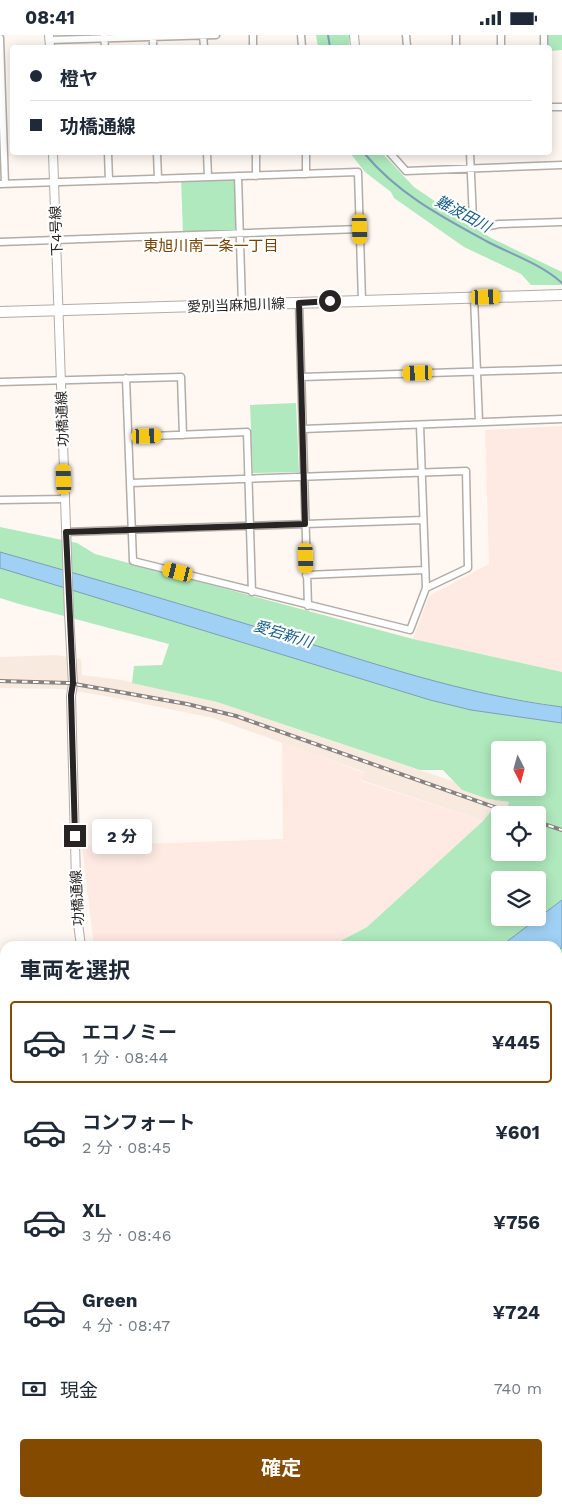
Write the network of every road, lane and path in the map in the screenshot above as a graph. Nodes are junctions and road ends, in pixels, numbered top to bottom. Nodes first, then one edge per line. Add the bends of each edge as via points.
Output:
1 (203, 35) edge
2 (216, 35) edge
3 (153, 36) edge
4 (104, 37) edge
5 (0, 38) edge
6 (50, 41) edge
7 (53, 155) edge
8 (108, 155) edge
9 (157, 155) edge
10 (208, 155) edge
11 (256, 155) edge
12 (306, 155) edge
13 (392, 155) edge
14 (470, 155) edge
15 (562, 165) edge
16 (470, 168) junction
17 (306, 174) junction
18 (256, 175) junction
19 (238, 176) junction
20 (208, 177) junction
21 (158, 179) junction
22 (109, 180) junction
23 (54, 182) junction
24 (3, 184) edge
25 (562, 222) edge
26 (360, 229) junction
27 (240, 234) junction
28 (56, 240) junction
29 (0, 242) edge
30 (562, 295) edge
31 (474, 297) junction
32 (362, 301) junction
33 (299, 303) junction
34 (242, 305) junction
35 (58, 310) junction
36 (0, 312) edge
37 (562, 369) edge
38 (477, 371) junction
39 (301, 377) junction
40 (126, 378) junction
41 (61, 380) junction
42 (0, 381) edge
43 (562, 419) edge
44 (479, 423) junction
45 (420, 425) junction
46 (303, 429) junction
47 (183, 435) junction
48 (129, 437) junction
49 (422, 472) junction
50 (304, 477) junction
51 (248, 478) junction
52 (131, 483) junction
53 (65, 499) junction
54 (0, 500) edge
55 (423, 520) junction
56 (305, 524) junction
57 (250, 526) junction
58 (132, 530) junction
59 (66, 532) junction
60 (425, 570) junction
61 (306, 575) junction
62 (426, 589) junction
63 (252, 592) junction
64 (308, 606) junction
65 (80, 941) edge

1 - 2 street
1 - 3 street
3 - 4 street
4 - 6 street
5 - 24 street
7 - 23 street, 下4号線
8 - 22 street
9 - 21 street
10 - 20 street
11 - 18 street
12 - 17 street
13 - 16 street via 406,171
14 - 16 street
15 - 16 street
16 - 25 street via 473,219 485,227
17 - 18 street
17 - 26 street via 358,172
18 - 19 street
19 - 20 street
19 - 27 street
20 - 21 street
21 - 22 street
22 - 23 street
23 - 24 street
23 - 28 street, 下4号線
26 - 27 street
26 - 32 street
27 - 28 street
27 - 34 street
28 - 29 street
28 - 35 street, 下4号線
30 - 31 main road, 愛別当麻旭川線
31 - 32 main road, 愛別当麻旭川線
31 - 38 street
32 - 33 main road, 愛別当麻旭川線
33 - 34 main road, 愛別当麻旭川線
33 - 39 street
34 - 35 main road, 愛別当麻旭川線
35 - 36 main road, 愛別当麻旭川線
35 - 41 street, 功橋通線
37 - 38 street
38 - 39 street
38 - 44 street
39 - 46 street
40 - 41 street
40 - 47 street via 181,377
40 - 48 street
41 - 42 street
41 - 53 street, 功橋通線
43 - 44 street
44 - 45 street
45 - 46 street
45 - 49 street
46 - 50 street
47 - 48 street
47 - 51 street via 246,432
48 - 52 street
49 - 50 street
49 - 55 street
49 - 62 street via 466,471 468,568
50 - 51 street
50 - 56 street
51 - 52 street
51 - 57 street
52 - 58 street
53 - 54 street
53 - 59 street, 功橋通線
55 - 56 street
55 - 60 street
56 - 57 street
56 - 61 street
57 - 58 street
57 - 63 street
58 - 59 street
58 - 63 street via 134,561
59 - 65 street, 功橋通線
60 - 61 street
60 - 62 street
61 - 64 street
62 - 64 street via 410,631
63 - 64 street

